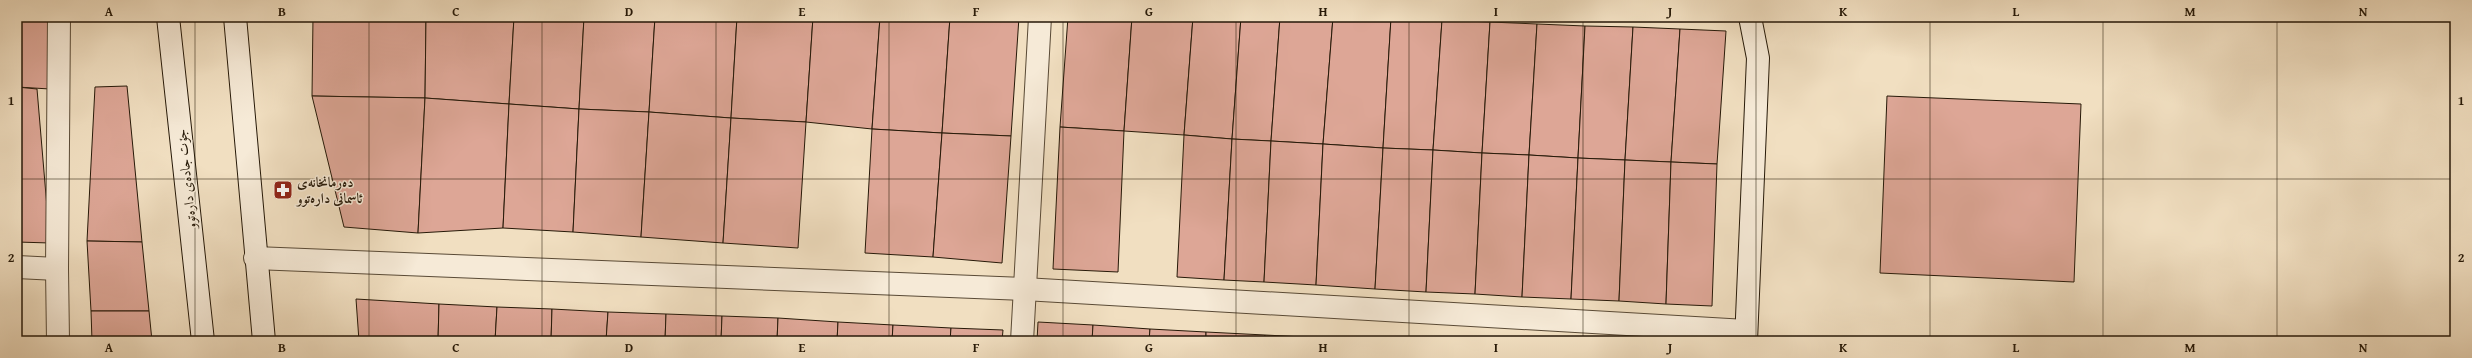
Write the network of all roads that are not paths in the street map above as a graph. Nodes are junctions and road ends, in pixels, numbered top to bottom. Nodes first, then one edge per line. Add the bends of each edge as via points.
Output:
1 (59, 17) edge
2 (157, 17) edge
3 (168, 17) edge
4 (236, 17) edge
5 (1040, 17) edge
6 (1750, 17) edge
7 (178, 108) junction
8 (255, 258) junction
9 (17, 267) edge
10 (57, 268) junction
11 (1024, 289) junction
12 (1746, 336) edge
13 (58, 341) edge
14 (203, 341) edge
15 (264, 341) edge
16 (1022, 341) edge

1 - 10 street
2 - 7 street
3 - 7 street, جۆت جادەی دارەتوو
4 - 8 street
5 - 11 street
6 - 12 street via 1758,58
7 - 14 street, جۆت جادەی دارەتوو
8 - 11 street
8 - 15 street
9 - 10 street
10 - 13 street
11 - 12 street
11 - 16 street

